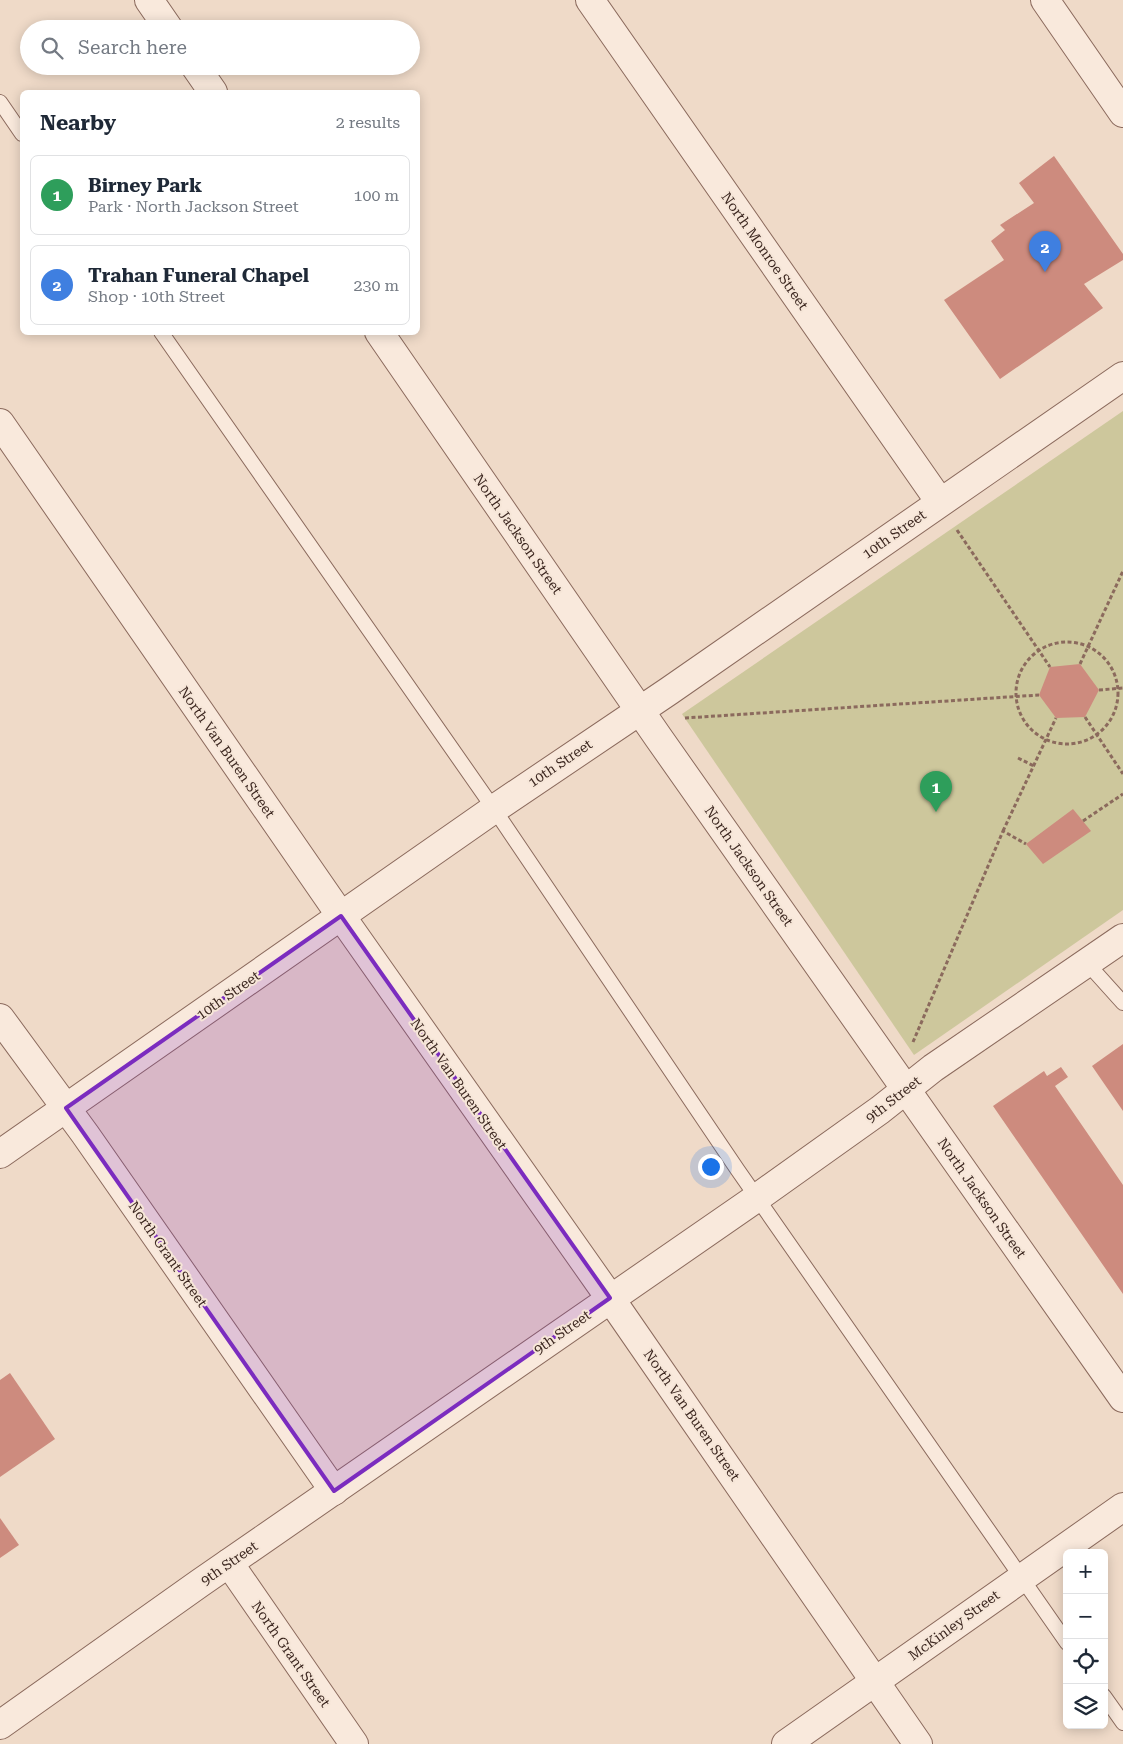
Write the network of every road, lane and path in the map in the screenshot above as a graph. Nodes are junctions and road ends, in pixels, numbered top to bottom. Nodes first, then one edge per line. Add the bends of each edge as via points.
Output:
1 (149, 0) edge
2 (590, 0) edge
3 (1045, 0) edge
4 (163, 20) edge
5 (201, 75) edge
6 (212, 90) edge
7 (0, 102) edge
8 (1123, 113) edge
9 (20, 131) edge
10 (163, 335) edge
11 (381, 335) edge
12 (1123, 376) edge
13 (0, 423) edge
14 (940, 502) junction
15 (957, 530) dead end
16 (1123, 571) edge
17 (1088, 646) junction
18 (1039, 650) junction
19 (1080, 664) dead end
20 (1050, 668) dead end
21 (1121, 688) edge
22 (1099, 690) dead end
23 (1039, 696) dead end
24 (1016, 697) junction
25 (640, 709) junction
26 (1085, 717) dead end
27 (685, 718) dead end
28 (1056, 718) dead end
29 (1096, 734) junction
30 (1046, 739) junction
31 (1018, 758) dead end
32 (1034, 766) junction
33 (1123, 774) edge
34 (1123, 794) edge
35 (494, 809) junction
36 (1083, 822) dead end
37 (1004, 832) junction
38 (1026, 844) dead end
39 (341, 916) junction
40 (1123, 938) edge
41 (1087, 963) junction
42 (1123, 1002) edge
43 (0, 1018) edge
44 (913, 1042) dead end
45 (906, 1089) junction
46 (66, 1108) junction
47 (0, 1154) edge
48 (758, 1197) junction
49 (610, 1298) junction
50 (1123, 1398) edge
51 (334, 1491) junction
52 (1123, 1507) edge
53 (229, 1564) junction
54 (1021, 1577) junction
55 (1064, 1639) edge
56 (876, 1681) junction
57 (1108, 1702) edge
58 (1123, 1723) edge
59 (0, 1725) edge
60 (354, 1744) edge
61 (786, 1744) edge
62 (918, 1744) edge

1 - 4 street
2 - 14 street, North Monroe Street
3 - 8 street
5 - 6 street
7 - 9 lane
10 - 35 lane
11 - 25 street, North Jackson Street
12 - 14 street, 10th Street
13 - 39 street, North Van Buren Street
14 - 25 street, 10th Street
15 - 18 path
16 - 17 path
17 - 18 path via 1063,642
17 - 19 path
17 - 21 path via 1106,659
18 - 20 path
18 - 24 path via 1021,671
21 - 22 path
21 - 29 path via 1114,714
23 - 24 path
24 - 27 path
24 - 30 path via 1023,718
25 - 35 street, 10th Street
25 - 45 street, North Jackson Street
26 - 29 path
28 - 30 path
29 - 30 path via 1067,744
29 - 33 path
30 - 32 path
31 - 32 path
32 - 37 path
34 - 36 path
35 - 39 street, 10th Street
35 - 48 lane
37 - 38 path
37 - 44 path
39 - 46 street, 10th Street
39 - 49 street, North Van Buren Street
40 - 41 street, 9th Street
41 - 42 lane
41 - 45 street, 9th Street
43 - 46 street, North Grant Street
45 - 48 street, 9th Street
45 - 50 street, North Jackson Street
46 - 47 street, 10th Street
46 - 51 street, North Grant Street
48 - 49 street, 9th Street
48 - 54 lane
49 - 51 street, 9th Street
49 - 56 street, North Van Buren Street
51 - 53 street, 9th Street
52 - 54 street, McKinley Street
53 - 59 street, 9th Street
53 - 60 street, North Grant Street
54 - 55 lane
54 - 56 street, McKinley Street
56 - 61 street, McKinley Street
56 - 62 street, North Van Buren Street
57 - 58 lane

